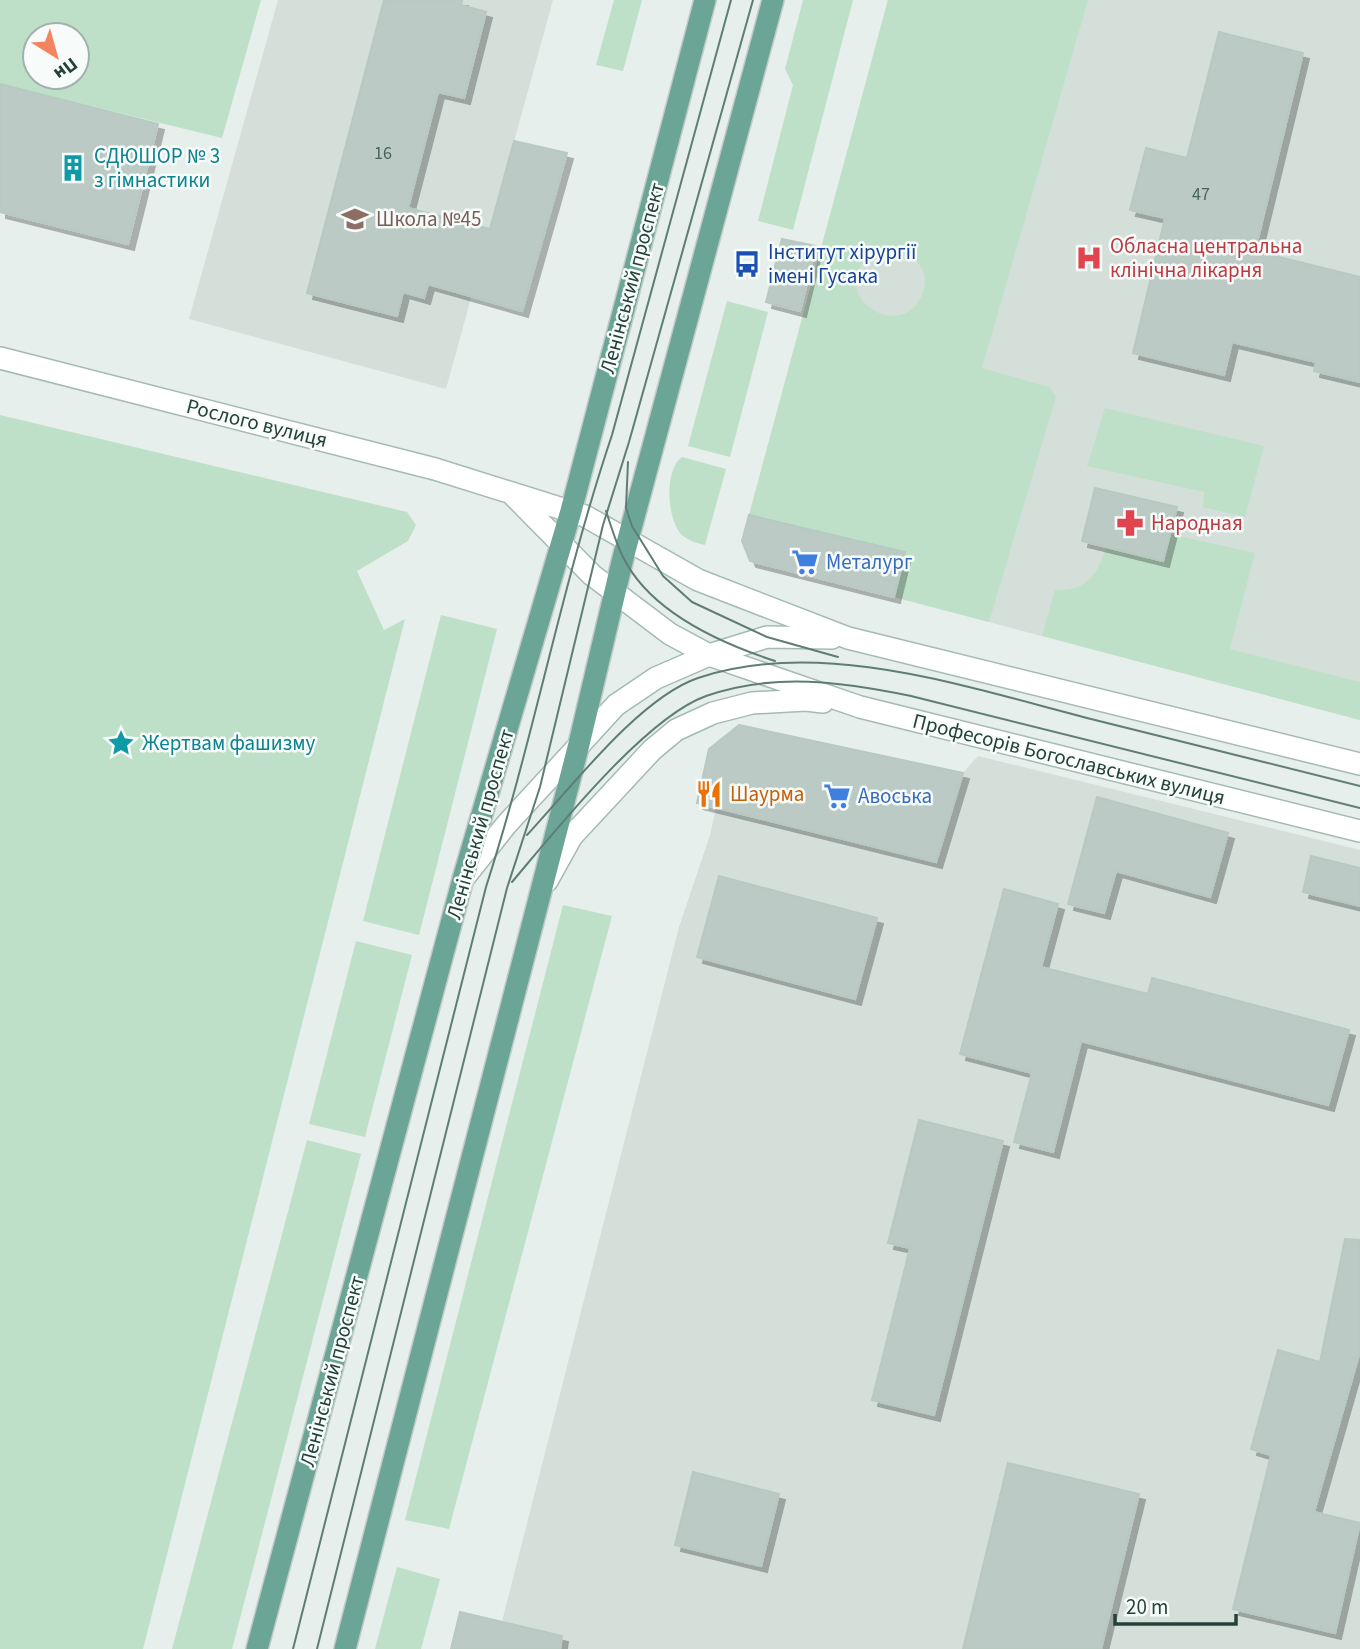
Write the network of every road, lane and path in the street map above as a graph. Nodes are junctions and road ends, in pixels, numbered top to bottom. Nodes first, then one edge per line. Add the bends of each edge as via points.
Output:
1 (705, 0) edge
2 (773, 0) edge
3 (0, 358) edge
4 (513, 494) junction
5 (571, 511) junction
6 (629, 539) junction
7 (561, 545) junction
8 (616, 594) junction
9 (848, 638) junction
10 (709, 655) junction
11 (860, 707) junction
12 (579, 744) junction
13 (1360, 764) edge
14 (1360, 831) edge
15 (463, 879) junction
16 (537, 902) junction
17 (257, 1649) edge
18 (345, 1649) edge

1 - 5 main road, Ленінський проспект
2 - 6 main road
3 - 4 street, Рослого вулиця via 435,469
4 - 5 street, Рослого вулиця
4 - 7 street, Професорів Богославських вулиця
5 - 6 street, Рослого вулиця
5 - 7 main road, Ленінський проспект
6 - 8 main road
6 - 9 street, Рослого вулиця via 698,580
7 - 8 street, Професорів Богославських вулиця
7 - 15 main road, Ленінський проспект
8 - 10 street, Професорів Богославських вулиця via 670,634
8 - 12 main road
9 - 10 street via 766,637
9 - 13 street
10 - 11 street, Професорів Богославських вулиця
10 - 12 street via 656,678 615,705
11 - 14 street, Професорів Богославських вулиця
11 - 16 street via 806,700 752,703 713,713 676,730 572,835
12 - 15 street
12 - 16 main road
15 - 17 main road, Ленінський проспект
16 - 18 main road

